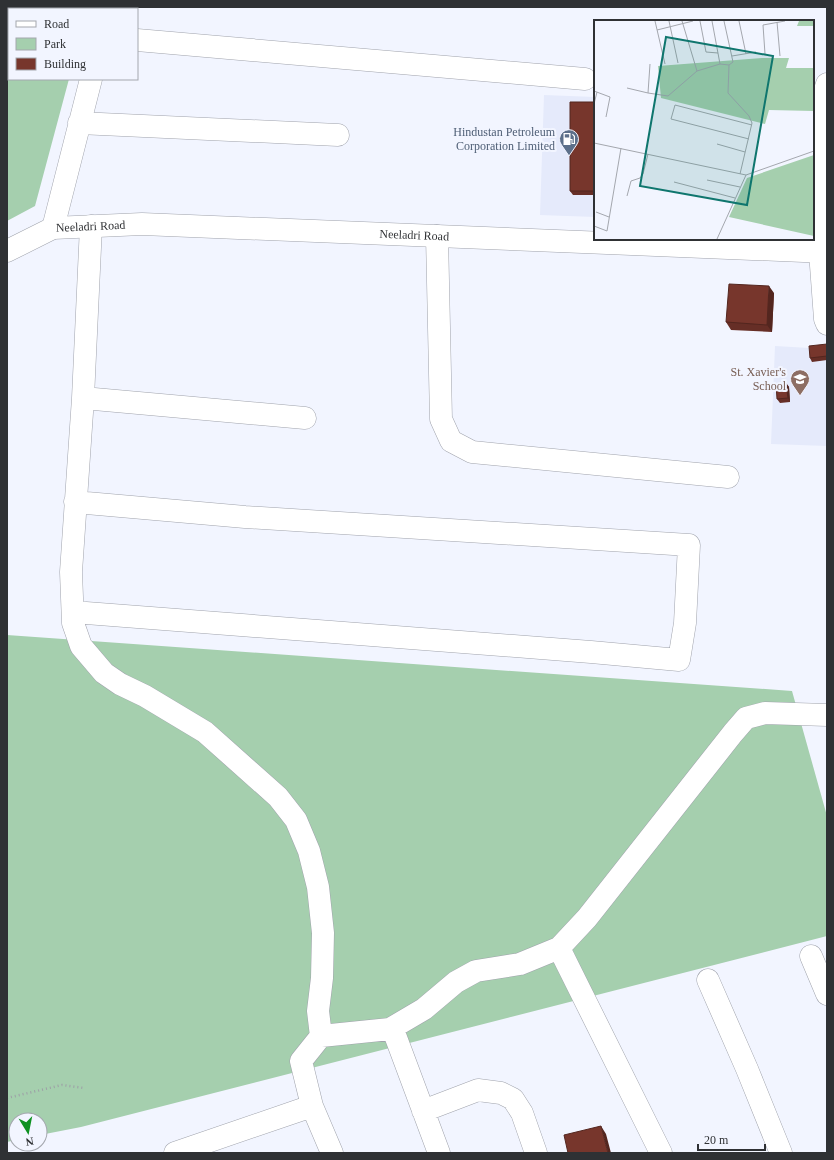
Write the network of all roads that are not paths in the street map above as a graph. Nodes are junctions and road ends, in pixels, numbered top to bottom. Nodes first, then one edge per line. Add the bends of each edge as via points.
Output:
1 (138, 40) edge
2 (91, 80) edge
3 (585, 80) dead end
4 (827, 84) edge
5 (79, 123) junction
6 (338, 134) dead end
7 (92, 226) junction
8 (53, 228) junction
9 (436, 236) junction
10 (7, 251) edge
11 (821, 252) edge
12 (827, 324) edge
13 (83, 398) junction
14 (305, 418) dead end
15 (728, 477) dead end
16 (75, 502) junction
17 (73, 612) junction
18 (827, 716) edge
19 (559, 948) junction
20 (810, 956) dead end
21 (708, 980) dead end
22 (827, 994) edge
23 (390, 1029) junction
24 (321, 1036) junction
25 (312, 1106) junction
26 (423, 1111) junction
27 (214, 1147) edge
28 (175, 1153) edge
29 (332, 1153) edge
30 (439, 1153) edge
31 (536, 1153) edge
32 (661, 1153) edge
33 (781, 1153) edge

1 - 3 street
2 - 5 street
4 - 11 street via 824,93
5 - 6 street
5 - 8 street
7 - 8 street, Neeladri Road
7 - 9 street, Neeladri Road via 142,224
7 - 13 street
8 - 10 street, Neeladri Road
9 - 11 street, Neeladri Road
9 - 15 street via 441,419 451,441 472,452
11 - 12 street
13 - 14 street
13 - 16 street
16 - 17 street via 71,572
16 - 17 street via 245,517 689,545 685,623 679,660
17 - 24 street via 73,623 81,646 104,673 205,732 278,797 296,820 309,851 318,887 323,933 318,1011
18 - 19 street via 765,713 746,718 587,918
19 - 23 street via 520,964 476,971 456,982 424,1009
19 - 32 street
20 - 22 street
21 - 33 street
23 - 24 street
23 - 26 street
24 - 25 street via 301,1061
25 - 27 street
25 - 29 street
26 - 30 street
26 - 31 street via 478,1090 501,1093 513,1099 522,1113
27 - 28 street

